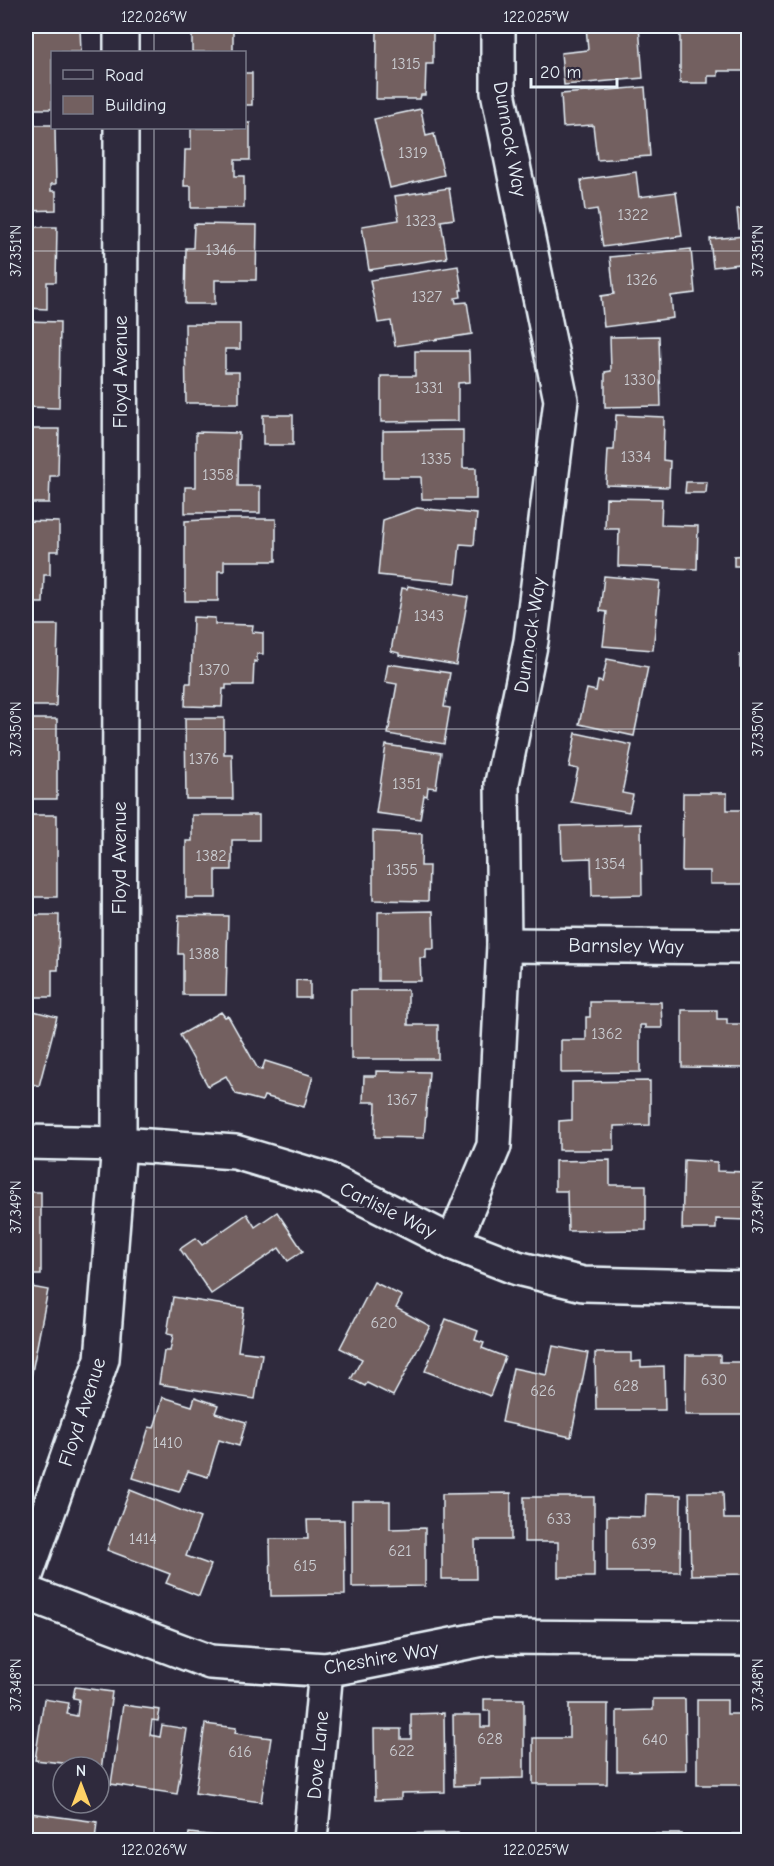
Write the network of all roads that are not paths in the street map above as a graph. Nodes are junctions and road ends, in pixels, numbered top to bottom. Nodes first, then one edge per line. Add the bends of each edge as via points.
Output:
1 (121, 26) edge
2 (498, 26) edge
3 (121, 51) edge
4 (121, 129) edge
5 (504, 945) junction
6 (748, 947) edge
7 (26, 1142) edge
8 (119, 1144) junction
9 (453, 1243) junction
10 (748, 1288) edge
11 (26, 1575) edge
12 (26, 1593) edge
13 (748, 1639) edge
14 (326, 1670) junction
15 (310, 1840) edge

1 - 3 street
2 - 5 street, Dunnock Way via 498,92 561,400 531,641 502,783
4 - 8 street, Floyd Avenue
5 - 6 street, Barnsley Way
5 - 9 street, Dunnock Way via 494,1146
7 - 8 street, Carlisle Way
8 - 9 street, Carlisle Way via 235,1152 326,1179
8 - 11 street, Floyd Avenue via 102,1359
9 - 10 street, Carlisle Way via 517,1268 583,1284
12 - 14 street, Cheshire Way via 210,1662
13 - 14 street, Cheshire Way via 493,1637
14 - 15 street, Dove Lane

